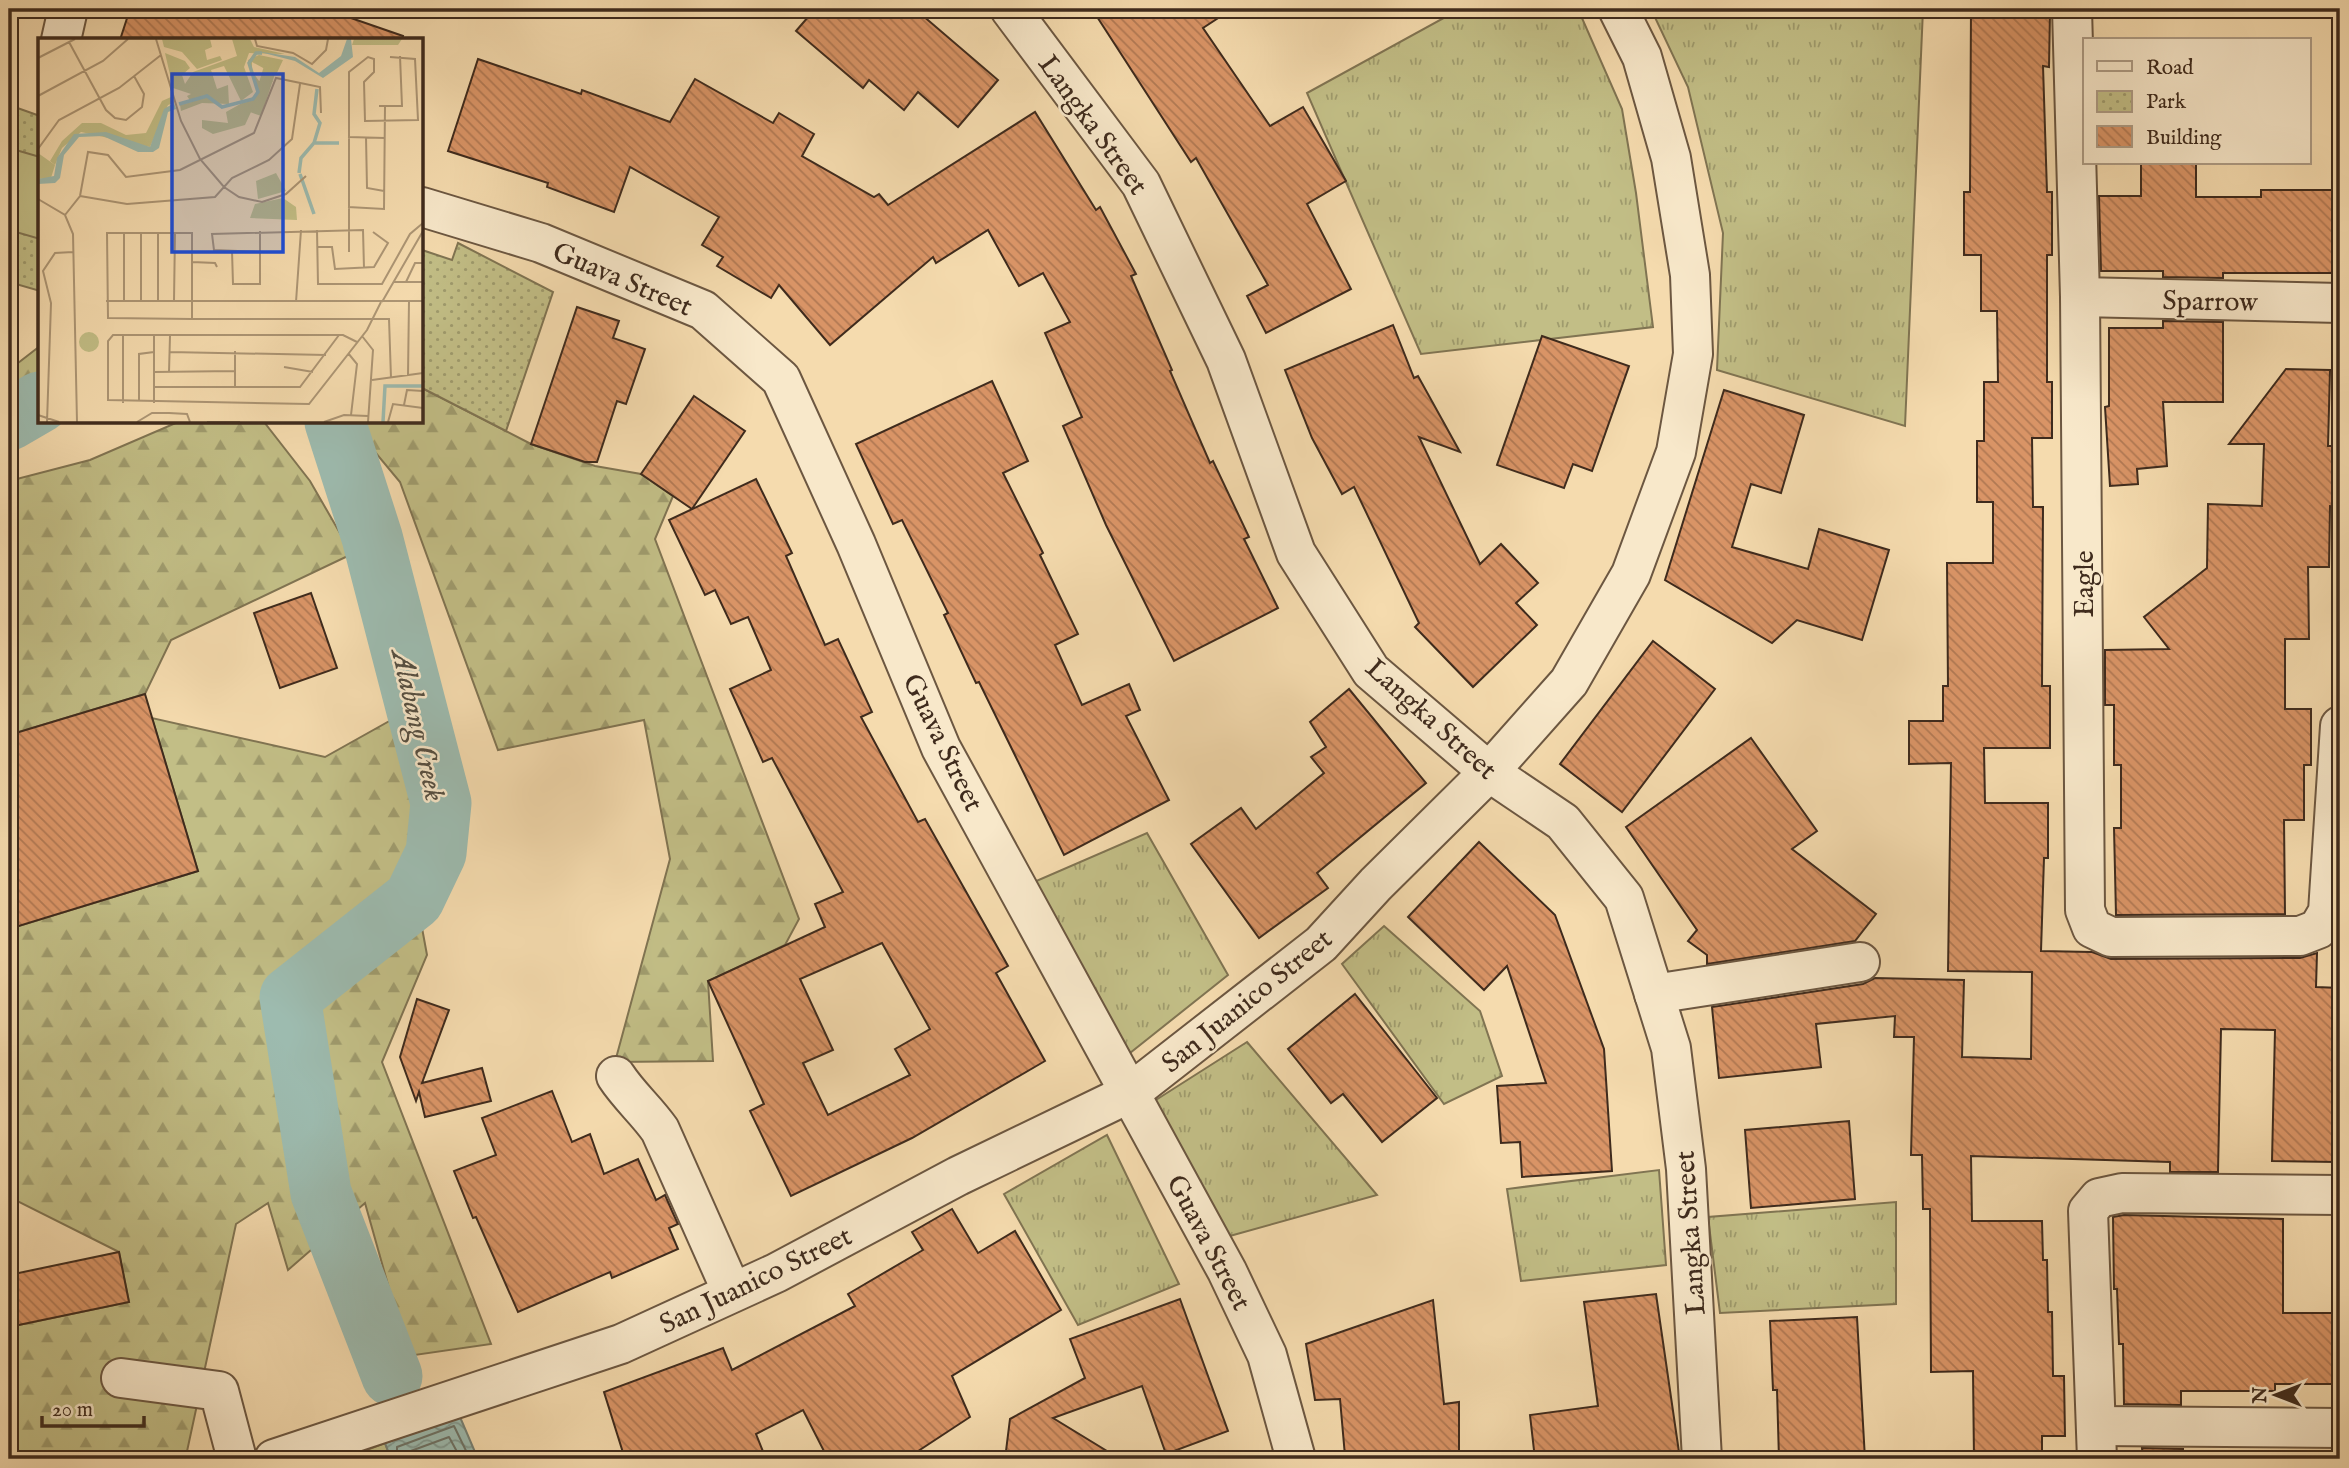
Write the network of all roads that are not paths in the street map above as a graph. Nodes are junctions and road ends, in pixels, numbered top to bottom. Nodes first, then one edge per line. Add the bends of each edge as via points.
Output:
1 (68, 9) edge
2 (1010, 9) edge
3 (1618, 9) edge
4 (2072, 9) edge
5 (61, 38) edge
6 (424, 207) edge
7 (2080, 297) junction
8 (2340, 303) edge
9 (2340, 726) edge
10 (1489, 772) junction
11 (1860, 962) dead end
12 (1654, 994) junction
13 (616, 1076) dead end
14 (1130, 1093) junction
15 (2340, 1195) edge
16 (732, 1292) junction
17 (121, 1378) dead end
18 (2340, 1428) edge
19 (2097, 1443) edge
20 (237, 1459) edge
21 (274, 1459) edge
22 (1296, 1459) edge
23 (1702, 1459) edge

1 - 5 street
2 - 10 street, Langka Street via 1141,184 1226,360 1304,565 1371,671
3 - 10 street, San Juanico Street via 1642,57 1671,158 1690,275 1693,354 1676,452 1631,573 1569,682
4 - 7 street, Eagle
6 - 14 street, Guava Street via 541,243 703,310 781,379 942,748
7 - 8 street, Sparrow
7 - 9 street, Eagle via 2085,910 2092,928 2111,937 2300,936 2318,929 2328,912
10 - 12 street, Langka Street via 1563,822 1624,898
10 - 14 street, San Juanico Street via 1321,944
11 - 12 street
12 - 23 street, Langka Street via 1671,1048 1686,1169
13 - 16 street via 660,1130
14 - 16 street, San Juanico Street
14 - 22 street, Guava Street via 1267,1355
15 - 19 street via 2122,1193 2099,1198 2088,1211
16 - 21 street, San Juanico Street via 621,1344
17 - 20 street via 219,1391
18 - 19 street

